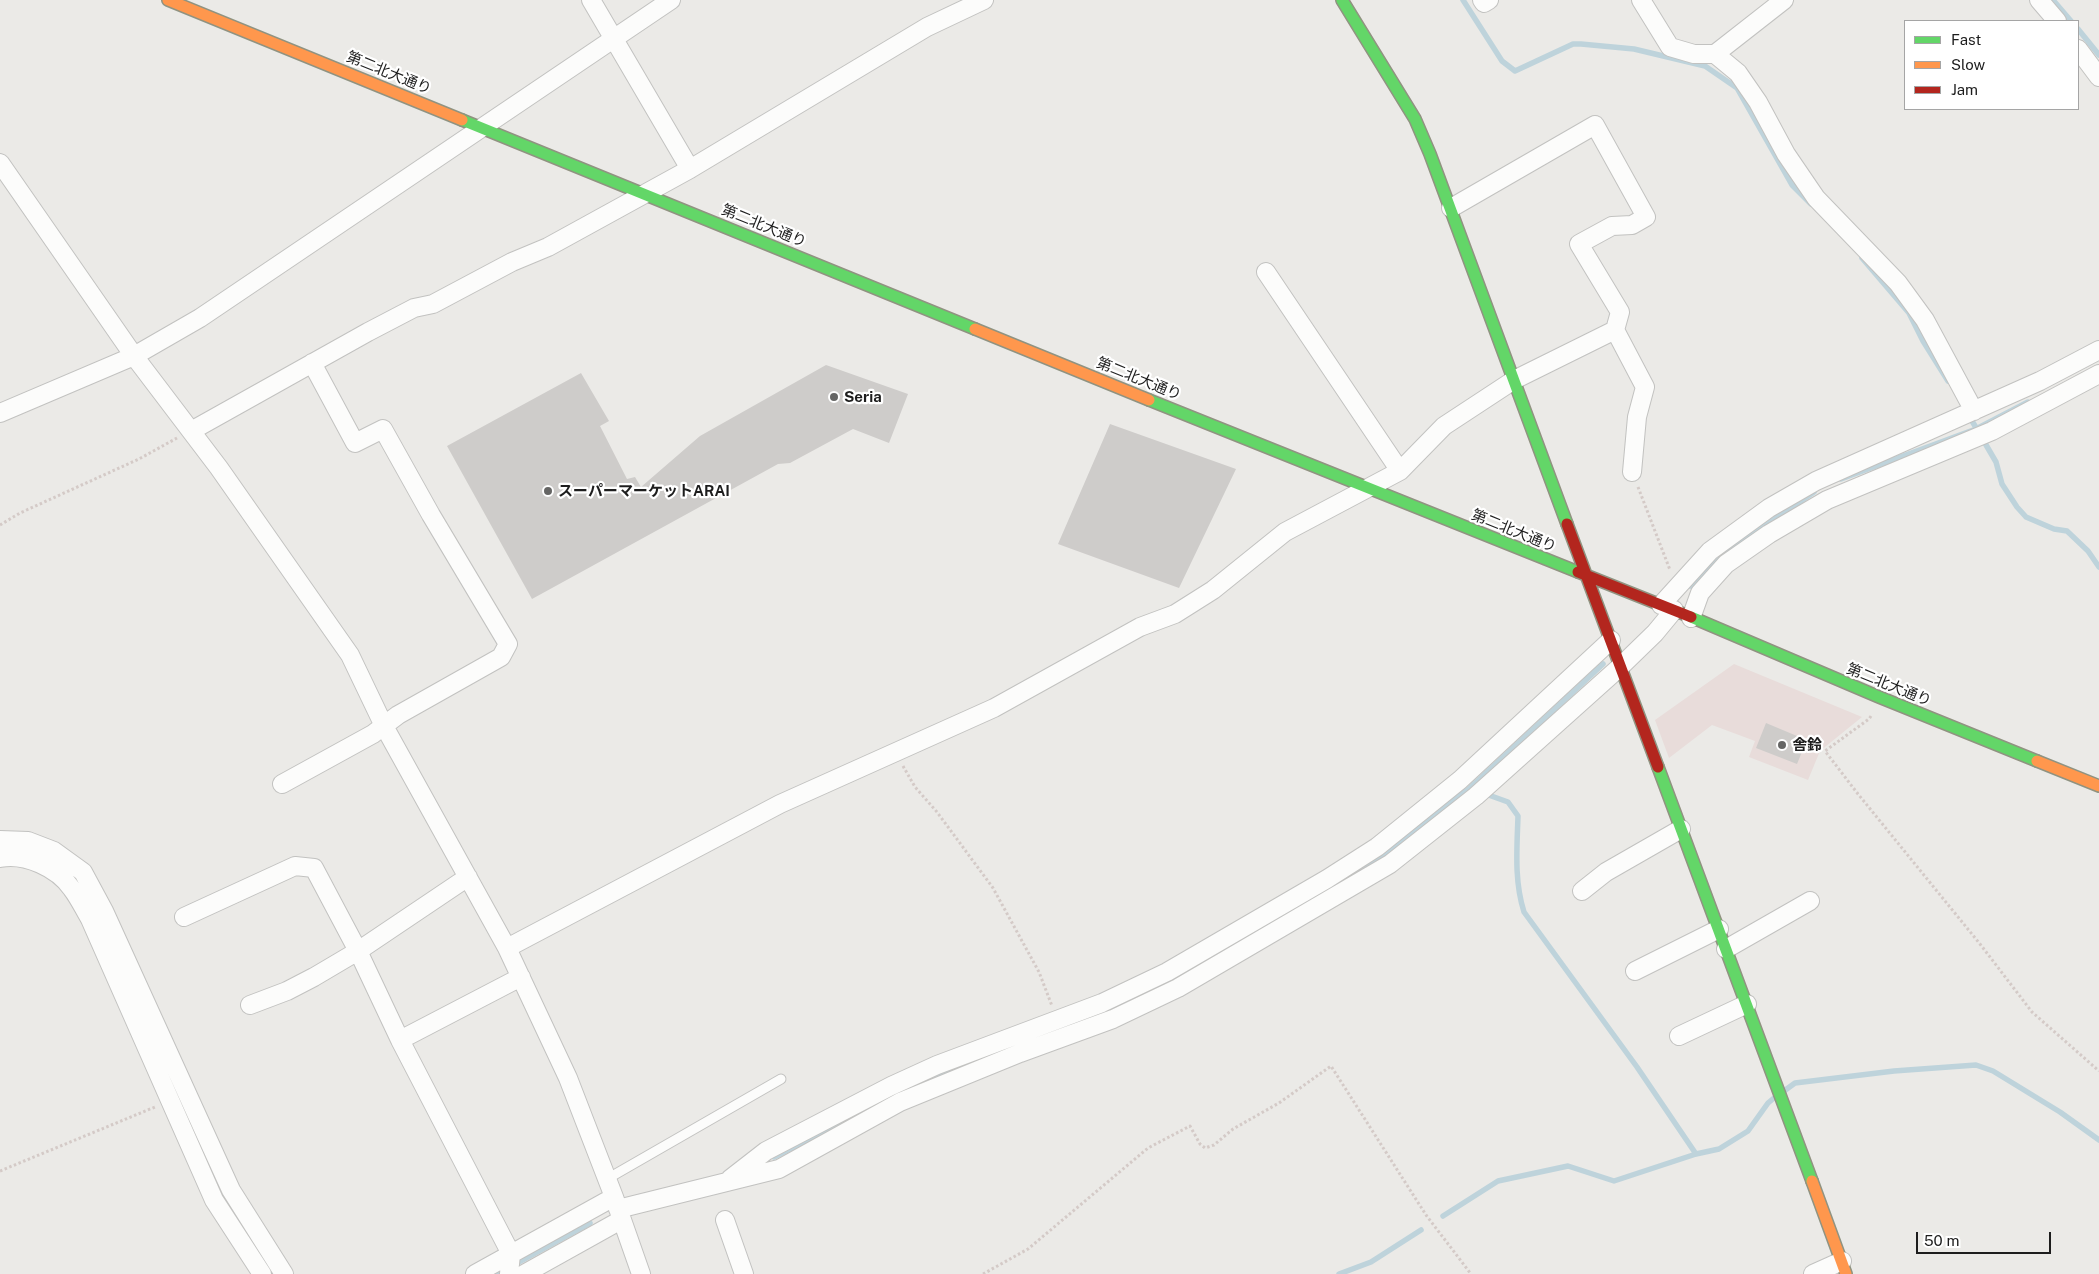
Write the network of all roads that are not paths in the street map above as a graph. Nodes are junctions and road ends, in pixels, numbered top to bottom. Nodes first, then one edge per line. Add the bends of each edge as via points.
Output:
1 (168, 0) edge
2 (591, 0) edge
3 (671, 0) edge
4 (984, 0) edge
5 (1342, 0) edge
6 (1482, 0) edge
7 (1489, 0) edge
8 (1641, 0) edge
9 (1784, 0) edge
10 (2039, 0) edge
11 (2056, 20) edge
12 (614, 40) junction
13 (2079, 49) edge
14 (1715, 54) junction
15 (2099, 77) edge
16 (482, 127) junction
17 (0, 163) edge
18 (690, 169) junction
19 (644, 193) junction
20 (1451, 208) junction
21 (1266, 272) dead end
22 (1615, 330) junction
23 (2099, 350) edge
24 (134, 356) junction
25 (312, 363) junction
26 (2099, 374) edge
27 (1514, 380) junction
28 (1974, 411) junction
29 (0, 413) edge
30 (191, 431) junction
31 (1916, 438) junction
32 (1924, 458) junction
33 (1400, 471) junction
34 (1632, 472) road end
35 (1366, 488) junction
36 (1586, 576) junction
37 (1668, 607) junction
38 (1691, 618) junction
39 (1611, 640) junction
40 (1620, 666) junction
41 (384, 726) junction
42 (282, 784) dead end
43 (2099, 786) edge
44 (1681, 829) junction
45 (0, 840) edge
46 (0, 858) edge
47 (468, 877) junction
48 (1582, 891) dead end
49 (1810, 901) dead end
50 (184, 917) dead end
51 (1719, 929) junction
52 (507, 948) junction
53 (1726, 949) junction
54 (358, 951) junction
55 (1635, 971) dead end
56 (521, 977) junction
57 (1174, 979) junction
58 (1746, 1004) junction
59 (250, 1005) dead end
60 (1679, 1036) dead end
61 (400, 1040) junction
62 (781, 1079) dead end
63 (607, 1179) junction
64 (725, 1182) junction
65 (618, 1209) junction
66 (725, 1220) dead end
67 (511, 1254) junction
68 (1844, 1268) edge
69 (262, 1274) edge
70 (284, 1274) edge
71 (475, 1274) edge
72 (509, 1274) edge
73 (524, 1274) edge
74 (641, 1274) edge
75 (744, 1274) edge
76 (1812, 1274) edge

1 - 16 street, 第二北大通り
2 - 12 street
3 - 12 street
4 - 18 street via 927,27
5 - 20 street via 1415,119
6 - 7 street
8 - 14 street via 1670,47 1694,54
9 - 14 street
10 - 11 street
12 - 16 street
12 - 18 street
13 - 15 street
14 - 28 street via 1738,73 1816,198 1898,283 1925,320
16 - 19 street, 第二北大通り
16 - 24 street via 200,318
17 - 24 street
18 - 19 street
19 - 25 street via 548,247 512,262 433,304 414,308
19 - 35 street, 第二北大通り
20 - 22 street via 1594,125 1646,218 1632,225 1612,226 1579,244 1620,312
20 - 27 street
21 - 33 street
22 - 27 street
22 - 34 street via 1645,387 1637,417
23 - 28 street
24 - 29 street
24 - 30 street
25 - 30 street
25 - 41 street via 355,442 383,429 508,644 501,657
26 - 32 street via 1992,430
27 - 33 street via 1444,426
27 - 36 street
28 - 31 street
30 - 41 street via 350,655
31 - 32 street
31 - 37 street via 1816,481 1769,508 1710,551 1677,586
32 - 38 street via 1827,500 1769,534 1726,564 1700,593
33 - 35 street
35 - 36 street, 第二北大通り
35 - 52 street via 1285,532 1214,590 1175,614 1140,627 994,708 780,804
36 - 37 street, 第二北大通り
36 - 39 street
37 - 38 street, 第二北大通り
37 - 40 street via 1655,633
38 - 43 street, 第二北大通り
39 - 40 street
39 - 57 street via 1460,780 1377,847
40 - 44 street
40 - 57 street via 1476,796 1390,864
41 - 42 street
41 - 47 street
44 - 48 street via 1606,872
44 - 51 street
45 - 70 street via 28,841 54,851 83,872 104,910 231,1190
46 - 69 street via 8,856 31,860 53,871 72,888 90,920 214,1200
47 - 52 street
47 - 54 street
49 - 53 street
50 - 54 street via 295,866 314,868
51 - 53 street
51 - 55 street
52 - 56 street
53 - 58 street
54 - 59 street via 287,991
54 - 61 street
56 - 61 street
56 - 63 street via 568,1078
57 - 64 street via 937,1065 766,1151
57 - 64 street via 1113,1018 923,1091 779,1169
58 - 60 street
58 - 68 street
61 - 67 street
62 - 63 lane
63 - 65 street
64 - 65 street
65 - 67 street
65 - 73 street
65 - 74 street
66 - 75 street
67 - 71 street
67 - 72 street
68 - 76 street

